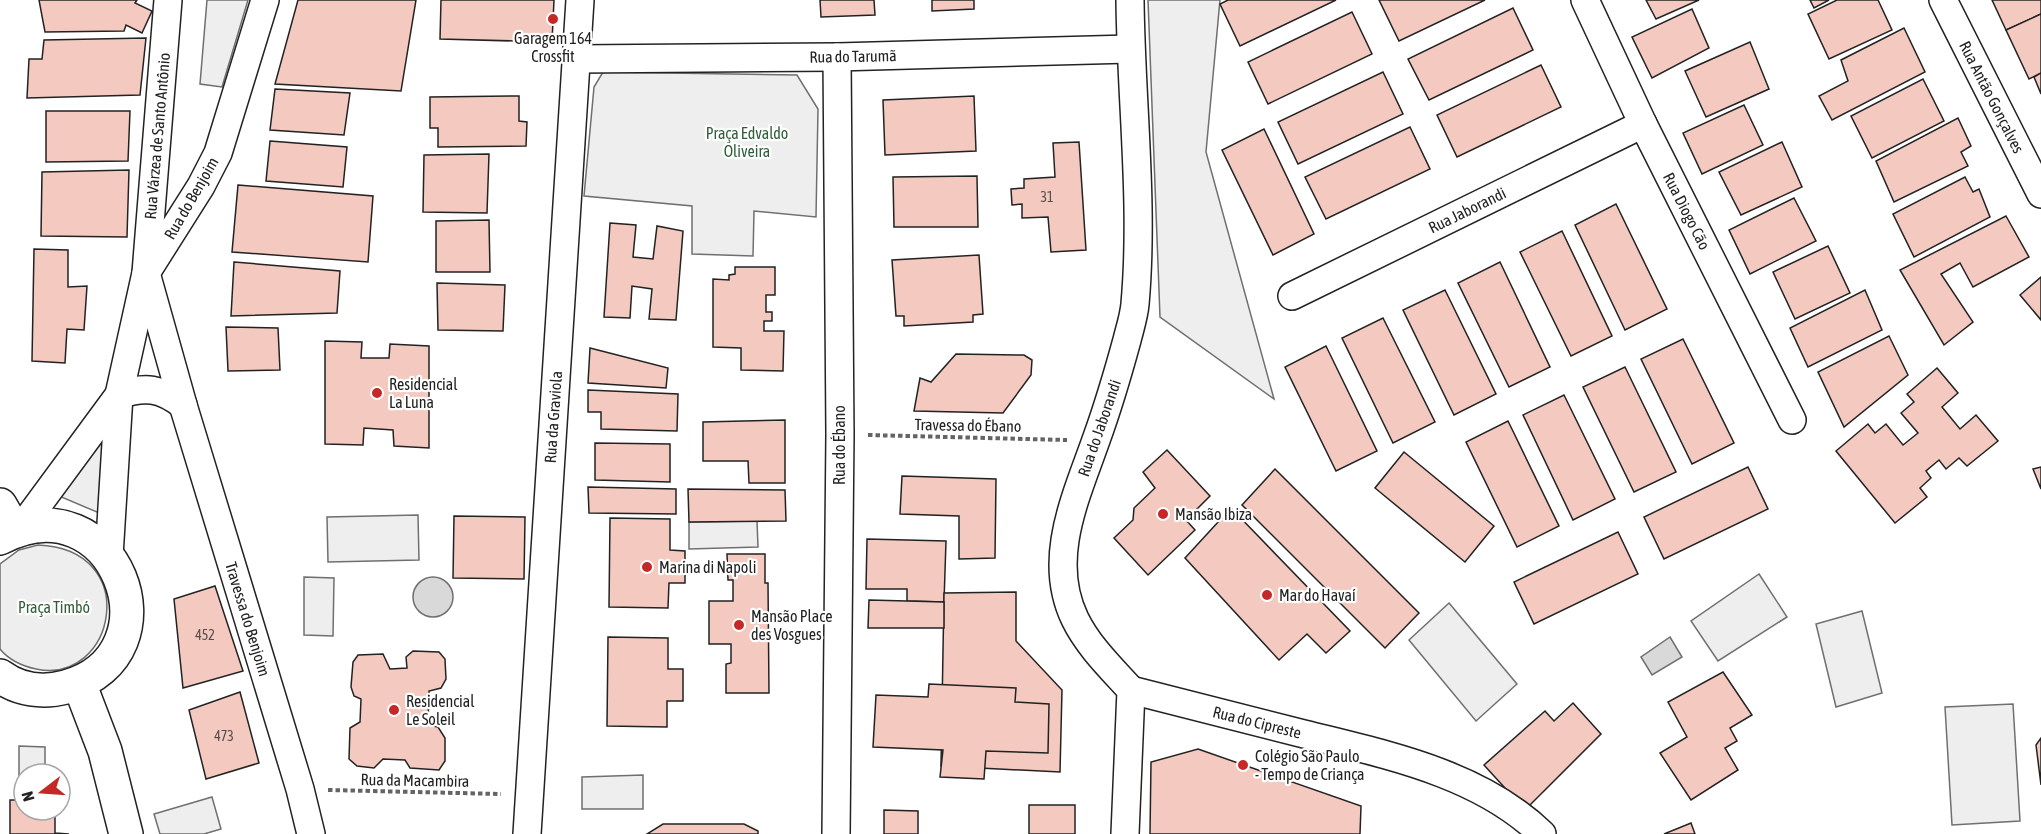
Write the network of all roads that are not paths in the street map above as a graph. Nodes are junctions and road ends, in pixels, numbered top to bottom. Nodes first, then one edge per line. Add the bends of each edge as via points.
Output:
1 (168, 0) edge
2 (265, 0) edge
3 (580, 0) edge
4 (1130, 0) edge
5 (1586, 0) edge
6 (1943, 0) edge
7 (1130, 49) junction
8 (837, 57) junction
9 (576, 59) junction
10 (1643, 124) junction
11 (2041, 194) edge
12 (146, 273) junction
13 (1292, 296) dead end
14 (119, 395) junction
15 (183, 405) junction
16 (1792, 420) dead end
17 (9, 526) edge
18 (109, 556) junction
19 (79, 683) junction
20 (3, 684) edge
21 (1131, 690) junction
22 (1535, 832) edge
23 (126, 834) edge
24 (311, 834) edge
25 (527, 834) edge
26 (836, 834) edge
27 (1125, 834) edge

1 - 12 street, Rua Várzea de Santo Antônio
2 - 12 street, Rua do Benjoim via 218,153
3 - 9 street, Rua da Graviola
4 - 7 street, Rua do Jaborandi
5 - 10 street, Rua Diogo Cão
6 - 11 street, Rua Antão Gonçalves
7 - 8 street, Rua do Tarumã
7 - 21 street, Rua do Jaborandi via 1138,225 1135,307 1096,440 1076,489 1066,529 1064,579 1075,619
8 - 9 street, Rua do Tarumã
8 - 26 street, Rua do Ébano via 840,434
9 - 25 street, Rua da Graviola
10 - 13 street, Rua Jaborandi
10 - 16 street, Rua Diogo Cão
12 - 14 street, Rua do Benjoim
12 - 15 street, Travessa do Benjoim
14 - 15 street via 139,388 156,389
14 - 17 street, Rua do Benjoim
14 - 18 street, Rua do Benjoim
15 - 24 street, Travessa do Benjoim
17 - 18 street via 69,528 91,539
18 - 19 street via 122,578 127,602 125,627 116,651 100,670
19 - 20 street via 55,690
19 - 23 street via 105,751
21 - 22 street, Rua do Cipreste via 1404,759 1493,798
21 - 27 street

